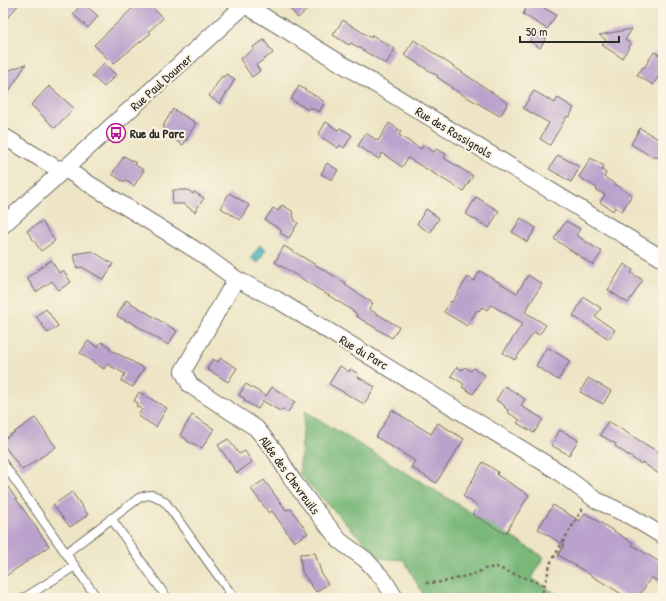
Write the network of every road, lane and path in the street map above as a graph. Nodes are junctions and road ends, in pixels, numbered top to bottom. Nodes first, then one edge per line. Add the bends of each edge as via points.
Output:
1 (246, 4) edge
2 (3, 136) edge
3 (65, 169) junction
4 (3, 225) edge
5 (663, 259) edge
6 (236, 279) junction
7 (3, 463) edge
8 (591, 497) junction
9 (111, 518) junction
10 (663, 536) edge
11 (66, 552) junction
12 (75, 566) junction
13 (426, 583) dead end
14 (544, 585) junction
15 (24, 598) edge
16 (97, 598) edge
17 (167, 598) edge
18 (234, 598) edge
19 (395, 598) edge
20 (541, 598) edge

1 - 3 street, Rue Paul Doumer
1 - 5 street, Rue des Rossignols
2 - 3 street, Rue du Parc via 56,168
3 - 4 street, Rue Paul Doumer
3 - 6 street, Rue du Parc via 202,254
6 - 8 street, Rue du Parc via 276,299 550,465
6 - 19 street, Allée des Chevreuils via 183,371 190,385 256,428 340,541 366,560 384,580
7 - 11 lane
8 - 10 street, Rue du Parc
8 - 14 path via 586,500 586,504 550,562
9 - 11 lane
9 - 17 lane
9 - 18 lane via 139,498 150,494 157,496 166,503
11 - 12 lane
12 - 15 lane
12 - 16 lane
13 - 14 path via 443,582 496,567
14 - 20 path

